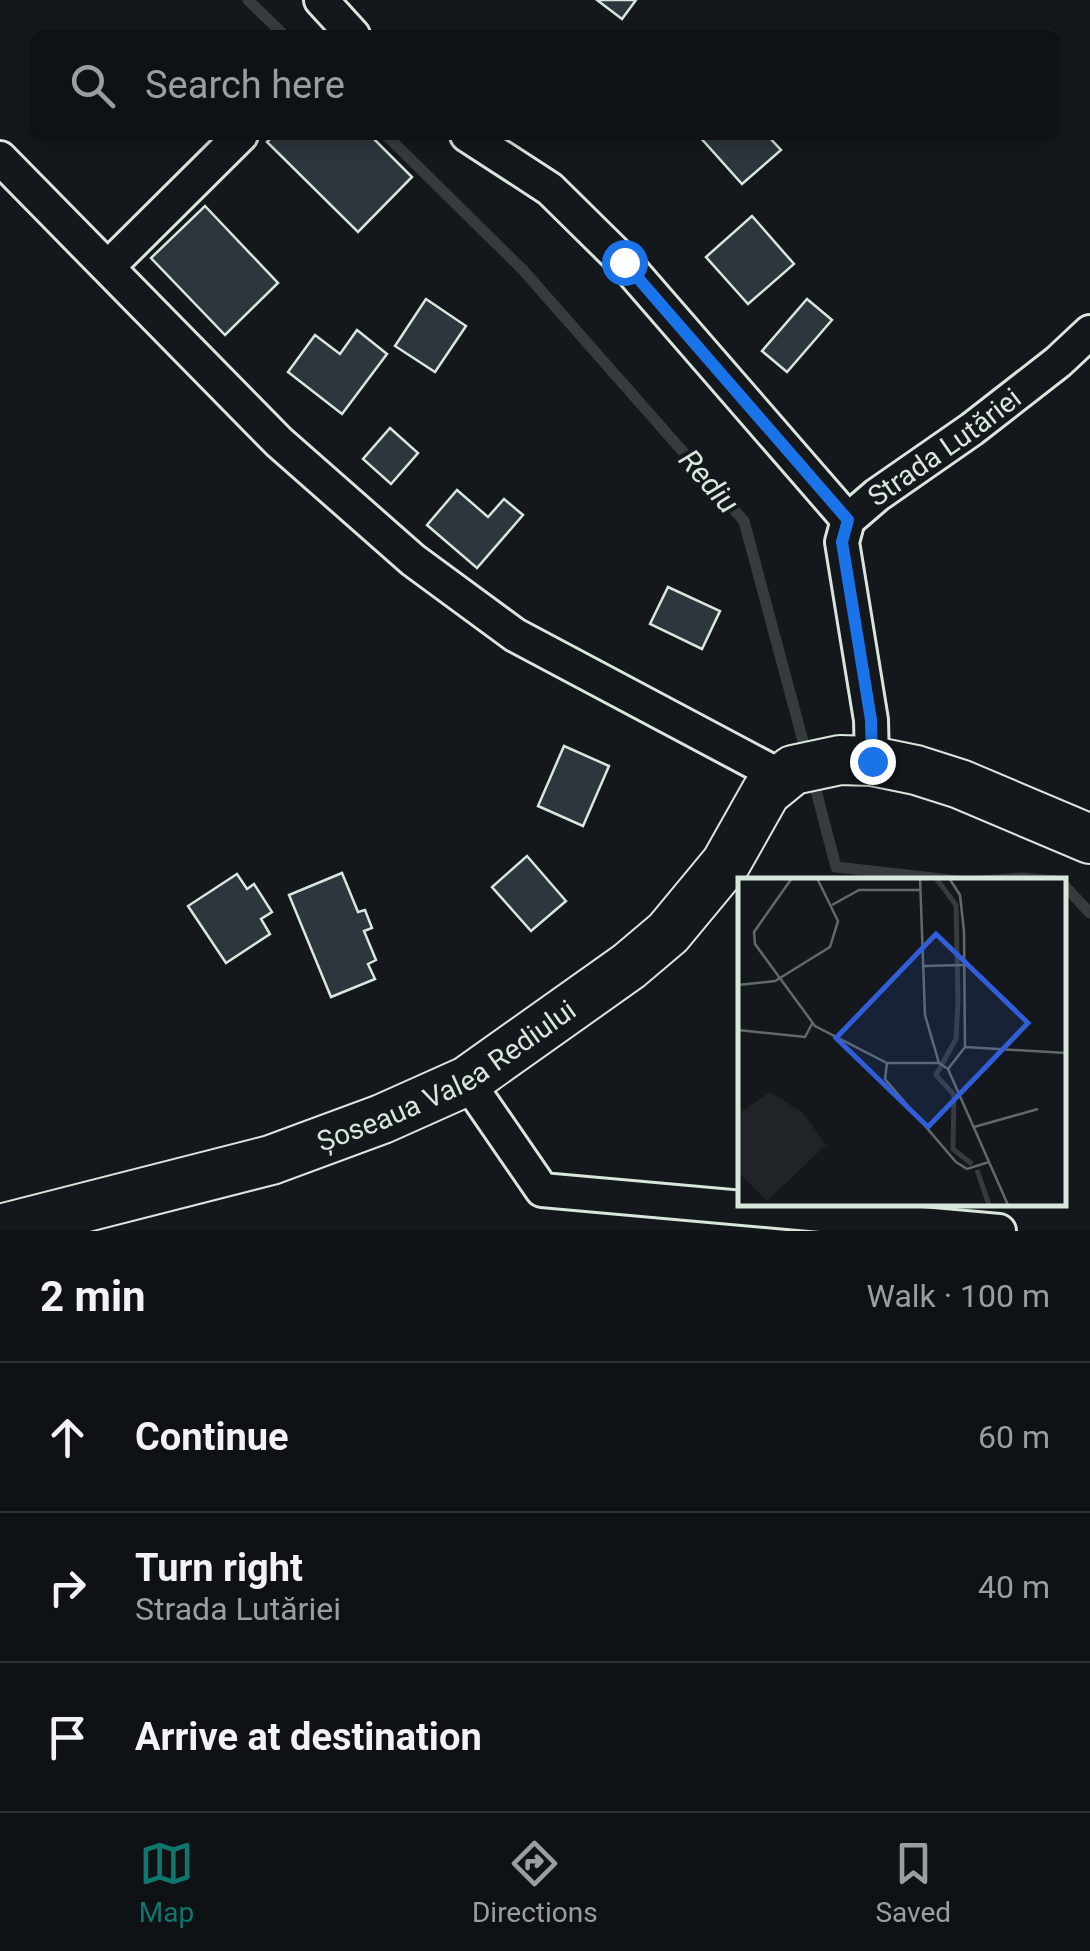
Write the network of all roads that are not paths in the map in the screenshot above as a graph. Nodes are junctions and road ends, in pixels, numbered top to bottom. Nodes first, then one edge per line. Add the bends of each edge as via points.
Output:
1 (320, 0) edge
2 (345, 30) edge
3 (236, 140) edge
4 (475, 140) edge
5 (0, 158) edge
6 (109, 266) junction
7 (1090, 332) edge
8 (848, 520) junction
9 (856, 761) junction
10 (787, 773) junction
11 (1090, 839) edge
12 (467, 1081) junction
13 (0, 1229) edge
14 (999, 1231) edge

1 - 2 street
3 - 6 street
4 - 8 street via 550,189 624,262
5 - 6 street
6 - 10 street via 279,442 413,560 515,635
7 - 8 street, Strada Lutăriei
8 - 9 street, Strada Lutăriei via 842,542 871,720
9 - 10 main road
9 - 11 main road via 960,784
10 - 12 main road, Șoseaua Valea Rediului via 766,792 726,863 668,934
12 - 13 main road, Șoseaua Valea Rediului via 271,1160
12 - 14 street via 542,1190

